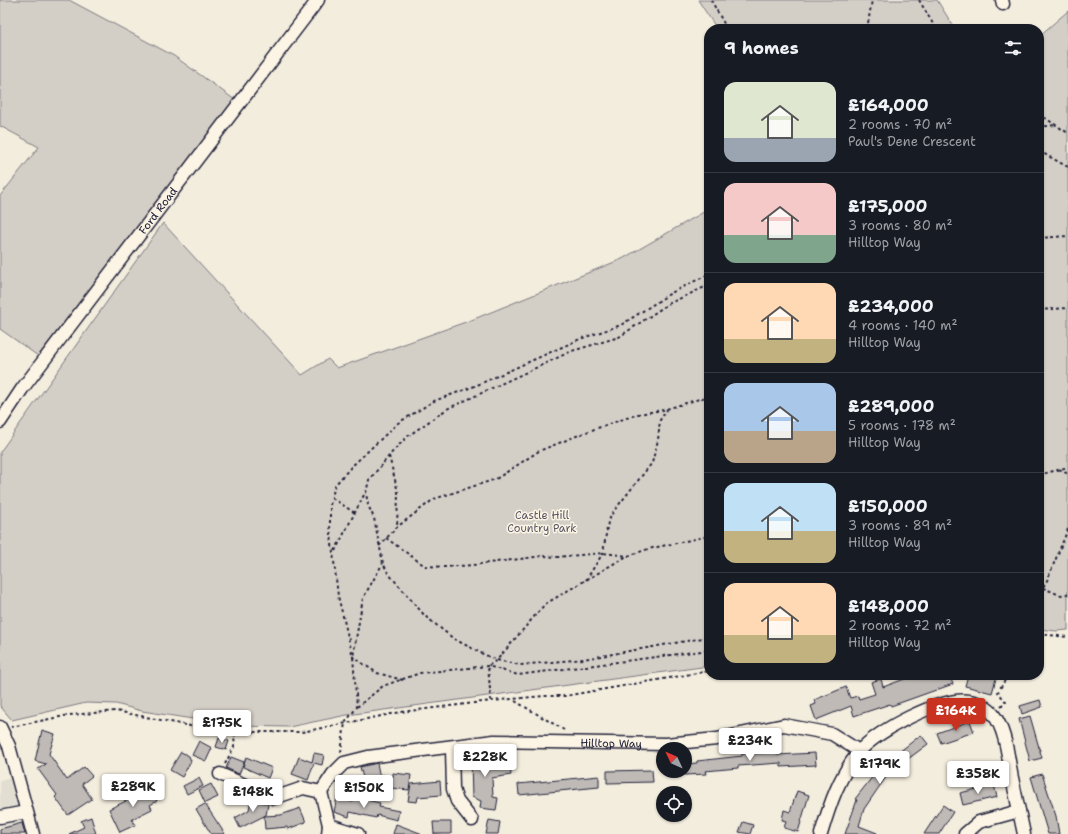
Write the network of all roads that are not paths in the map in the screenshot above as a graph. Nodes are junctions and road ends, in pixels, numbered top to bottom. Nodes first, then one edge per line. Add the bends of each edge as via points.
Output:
1 (318, 0) edge
2 (0, 422) edge
3 (1, 728) edge
4 (452, 748) junction
5 (859, 751) junction
6 (220, 774) road end
7 (321, 792) junction
8 (1019, 811) junction
9 (26, 812) junction
10 (0, 817) edge
11 (472, 820) dead end
12 (328, 830) edge
13 (33, 834) edge
14 (358, 834) edge
15 (821, 834) edge
16 (965, 834) edge
17 (1024, 834) edge

1 - 2 street, Ford Road via 22,389
3 - 9 street via 9,746
4 - 5 street, Hilltop Way via 494,741 666,744 717,739 784,725 832,734
4 - 7 street, Hilltop Way via 368,757 344,763
4 - 11 street via 453,790
5 - 8 street via 899,723 941,704 970,701 994,715 1005,745
5 - 15 street via 839,782
6 - 7 street via 274,798 303,788
7 - 12 street
8 - 16 street via 979,822
8 - 17 street
9 - 10 street
9 - 13 street
12 - 14 street

